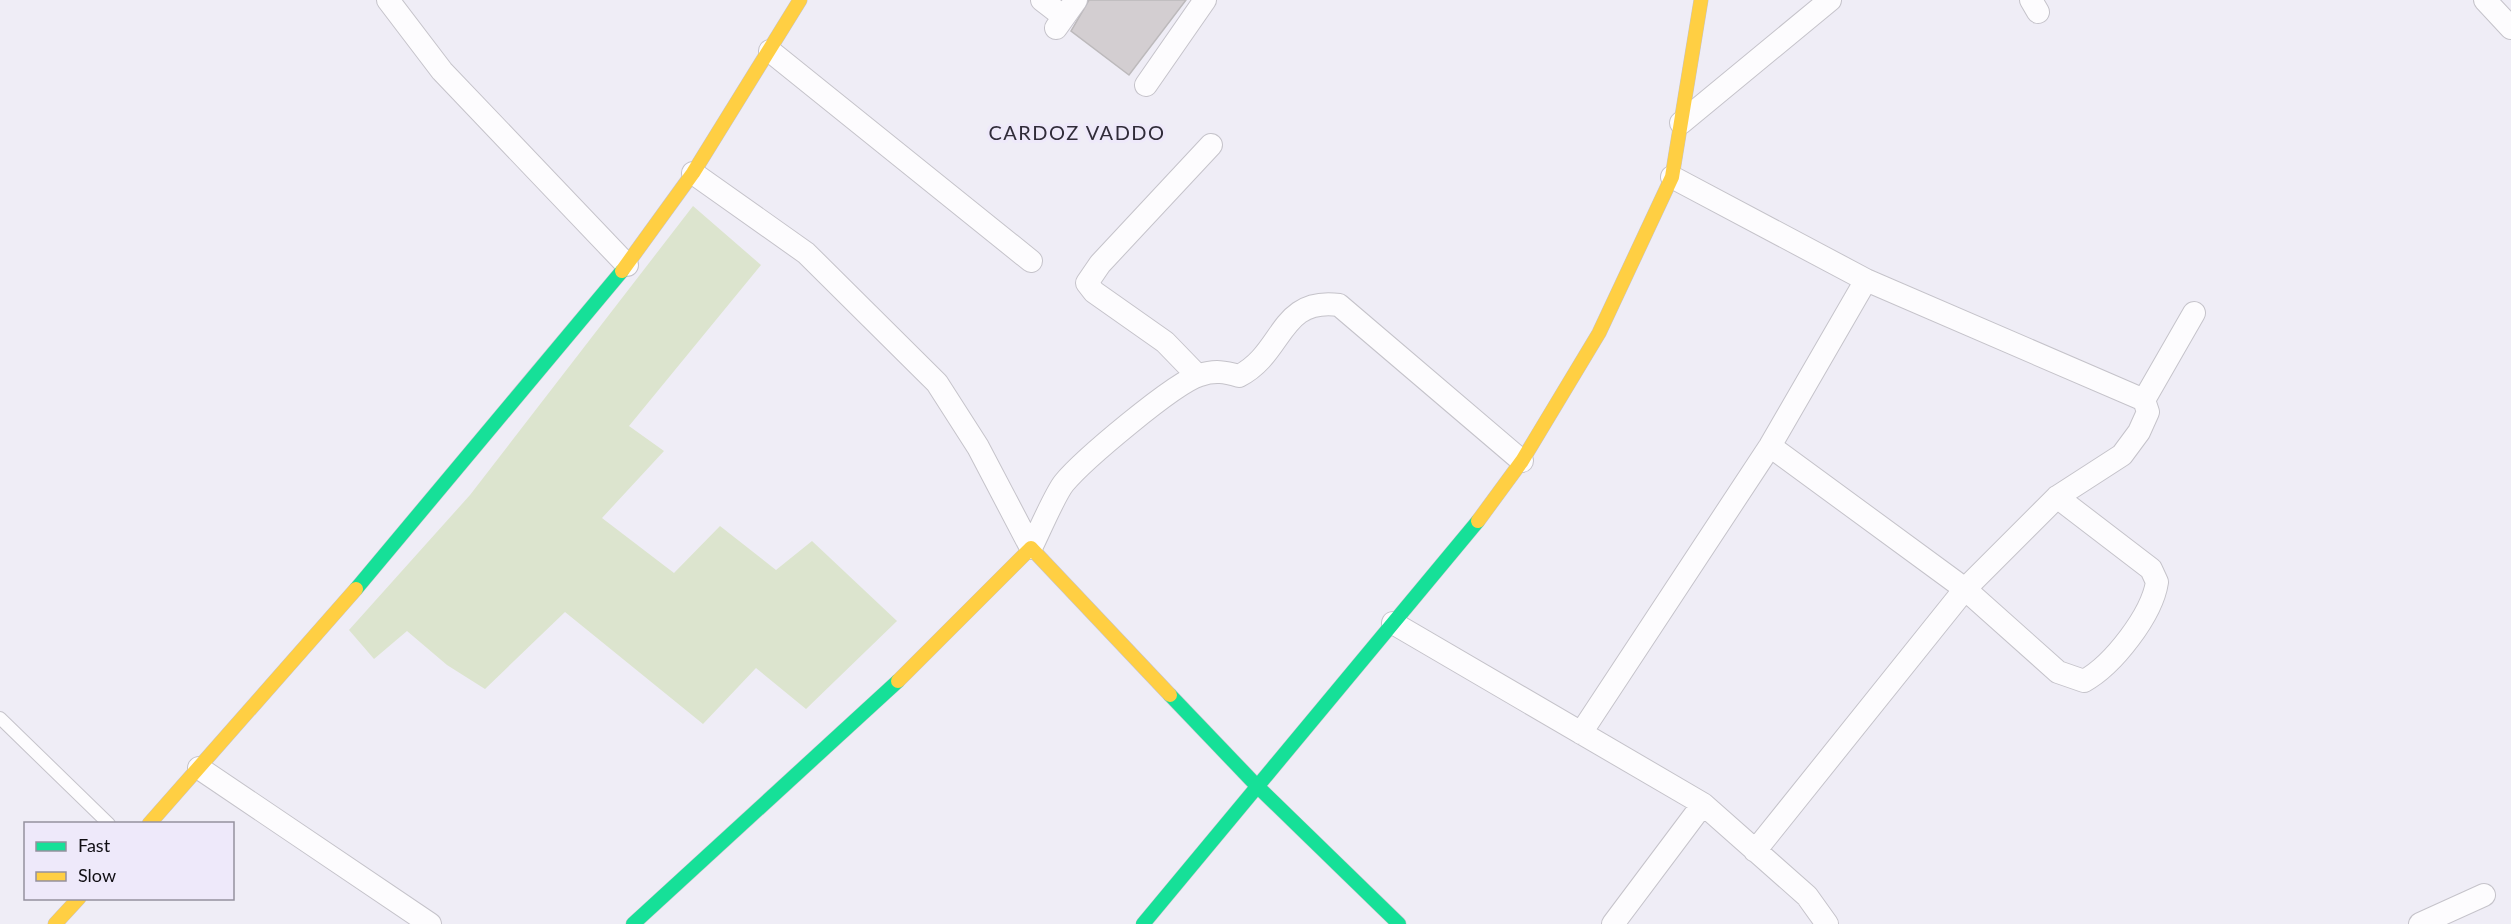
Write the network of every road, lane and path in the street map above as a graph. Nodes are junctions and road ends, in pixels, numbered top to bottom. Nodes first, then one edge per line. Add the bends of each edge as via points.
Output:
1 (388, 0) edge
2 (800, 0) edge
3 (1041, 0) edge
4 (1205, 0) edge
5 (1701, 0) edge
6 (1830, 0) edge
7 (2485, 0) edge
8 (1065, 15) edge
9 (2511, 28) edge
10 (770, 51) junction
11 (1146, 85) dead end
12 (1681, 123) junction
13 (1211, 146) dead end
14 (693, 173) junction
15 (1672, 177) junction
16 (1031, 261) dead end
17 (627, 265) junction
18 (1866, 280) junction
19 (2194, 313) dead end
20 (1197, 375) junction
21 (2144, 400) junction
22 (1770, 446) junction
23 (1522, 461) junction
24 (2057, 497) junction
25 (1031, 548) junction
26 (1965, 589) junction
27 (1393, 623) junction
28 (0, 718) edge
29 (1581, 733) junction
30 (198, 768) junction
31 (1256, 785) junction
32 (1703, 804) junction
33 (107, 822) edge
34 (151, 822) edge
35 (1755, 851) junction
36 (2484, 895) dead end
37 (77, 900) edge
38 (55, 924) edge
39 (430, 924) edge
40 (633, 924) edge
41 (1143, 924) edge
42 (1400, 924) edge
43 (1613, 924) edge
44 (1827, 924) edge
45 (2420, 924) edge

1 - 17 street via 442,71
2 - 10 street
3 - 8 street
4 - 11 street
5 - 12 street
6 - 12 street
7 - 9 street
10 - 14 street
10 - 16 street
12 - 15 street
13 - 20 street via 1100,264 1087,283 1094,292 1166,342
14 - 17 street
14 - 25 street via 806,253 937,383 978,447
15 - 18 street
15 - 23 street via 1599,333
17 - 30 street via 317,635
18 - 21 street
18 - 22 street
19 - 21 street
20 - 23 street via 1220,370 1239,376 1255,368 1304,307 1339,305
20 - 25 street via 1091,456 1062,484
21 - 24 street via 2148,412 2122,455
22 - 26 street
22 - 29 street
23 - 27 street via 1457,549
24 - 26 street
24 - 26 street via 2151,569 2157,582 2149,610 2099,673 2084,681 2058,672
25 - 31 street
25 - 40 street via 915,666
26 - 35 street
27 - 29 street
27 - 31 street
28 - 33 lane
29 - 32 street
30 - 34 street
30 - 39 street
31 - 41 street
31 - 42 street
32 - 35 street
32 - 43 street
35 - 44 street via 1807,896
36 - 45 street
37 - 38 street

